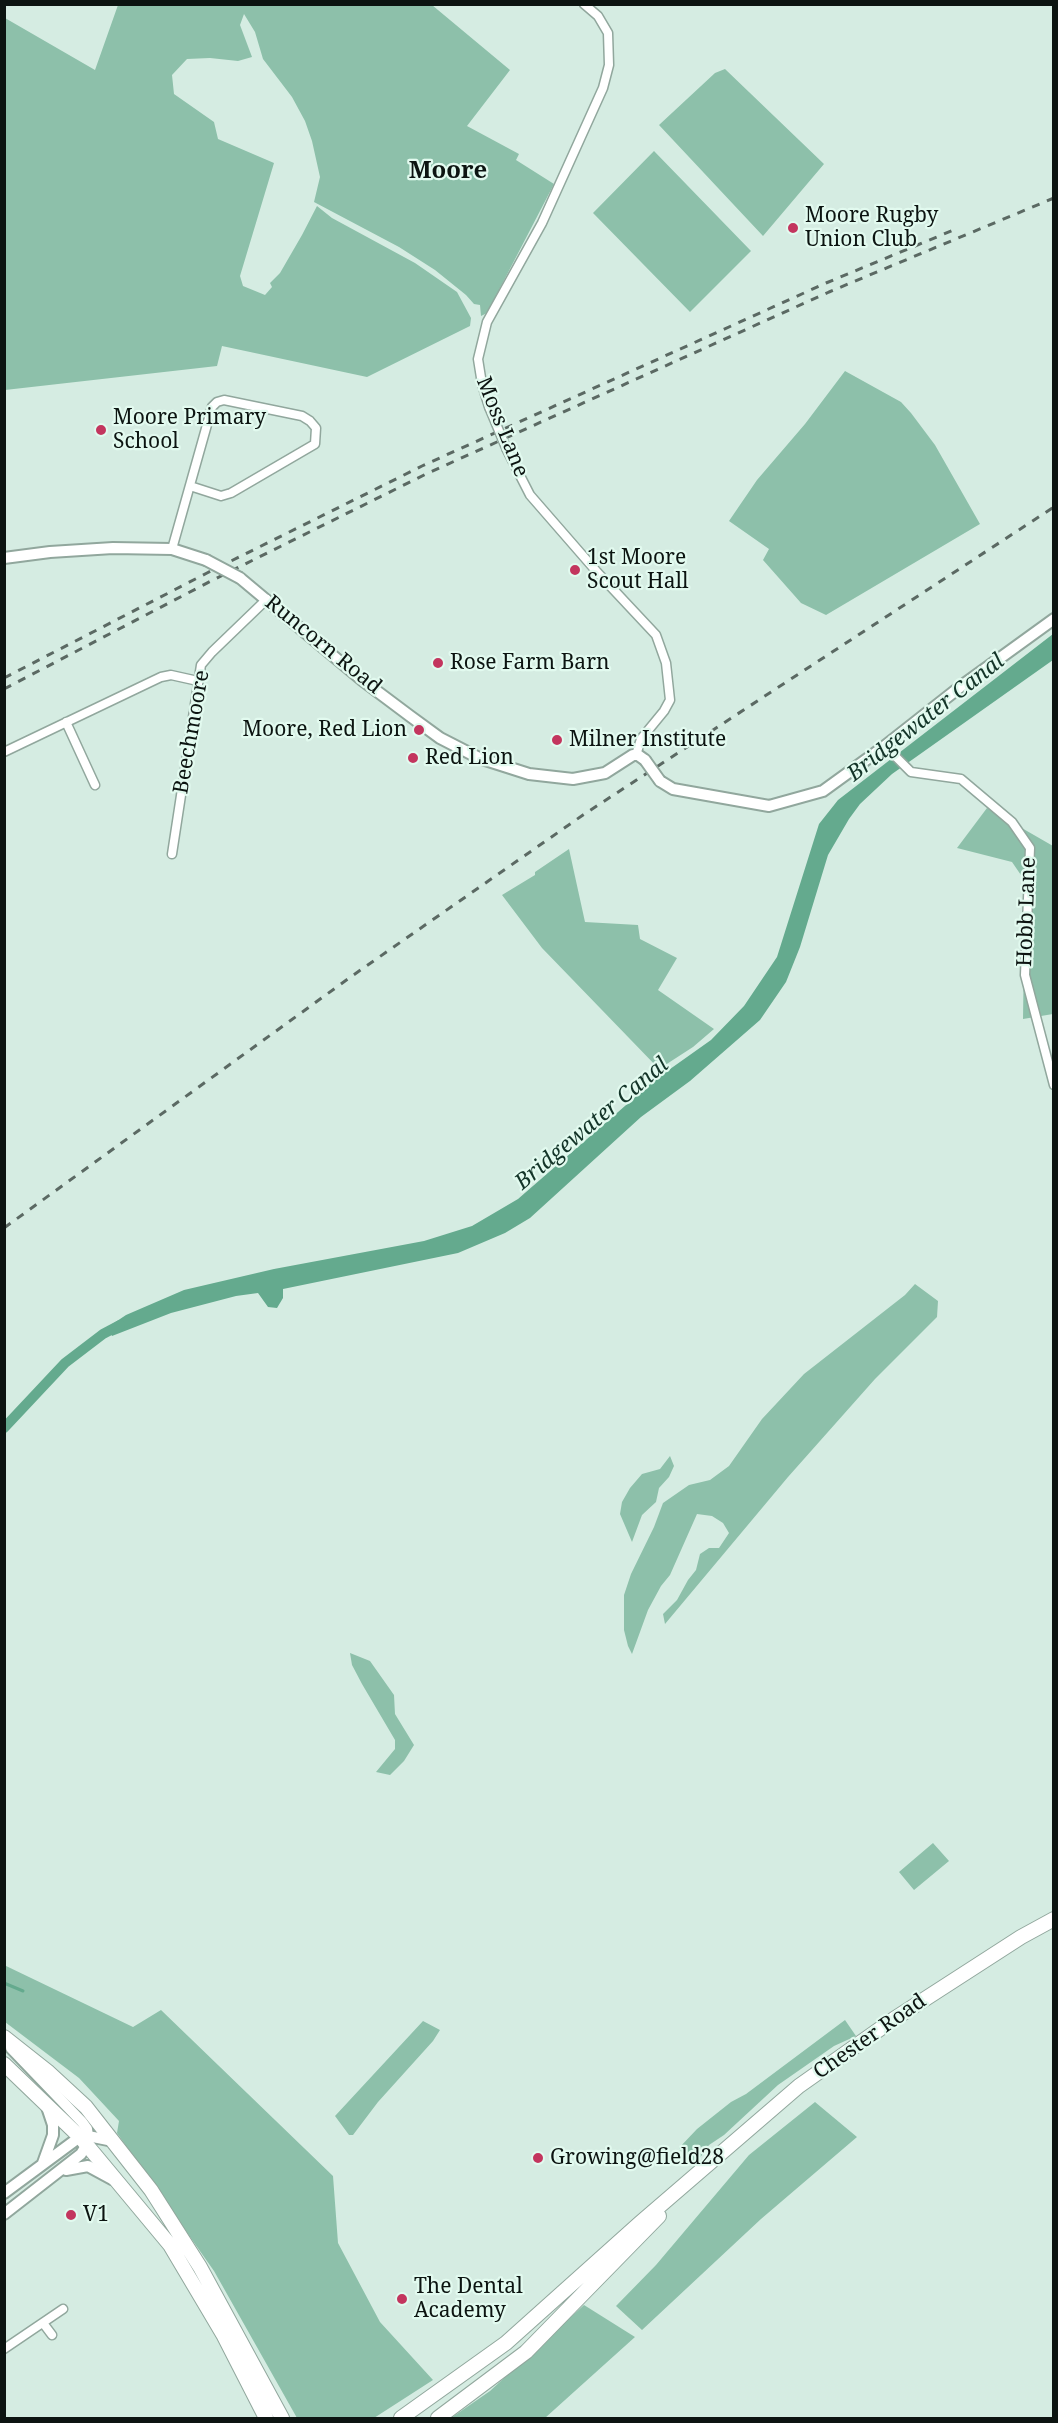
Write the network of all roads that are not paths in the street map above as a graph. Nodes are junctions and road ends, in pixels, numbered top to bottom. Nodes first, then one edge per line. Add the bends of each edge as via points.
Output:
1 (584, 4) edge
2 (190, 486) junction
3 (172, 549) junction
4 (4, 558) edge
5 (267, 599) junction
6 (1053, 619) edge
7 (198, 681) junction
8 (66, 722) junction
9 (887, 749) junction
10 (4, 752) edge
11 (640, 758) junction
12 (95, 785) dead end
13 (172, 854) dead end
14 (1053, 1085) edge
15 (1053, 1918) edge
16 (4, 2039) edge
17 (4, 2064) edge
18 (44, 2101) junction
19 (85, 2140) junction
20 (113, 2141) junction
21 (42, 2166) junction
22 (699, 2172) junction
23 (58, 2173) junction
24 (120, 2184) junction
25 (4, 2193) edge
26 (4, 2214) edge
27 (63, 2309) dead end
28 (43, 2323) junction
29 (52, 2335) dead end
30 (4, 2349) edge
31 (266, 2418) edge
32 (282, 2418) edge
33 (401, 2418) edge
34 (438, 2418) edge

1 - 11 street, Moss Lane, bridge via 608,33 609,65 603,88 542,223 487,322 478,359 489,407 530,495 656,635 666,663 670,700 641,739
2 - 2 street via 212,407 217,402 224,400 302,416 316,428 315,444 231,493 221,496
2 - 3 street
3 - 4 street, Runcorn Road via 113,548
3 - 5 street, Runcorn Road, bridge via 206,560 240,578
5 - 7 street, Beechmoore via 201,665
5 - 11 street, Runcorn Road via 362,680 440,738 479,758 529,774 573,779 605,772 628,757
6 - 9 street via 960,687
7 - 8 street via 171,675 161,677
7 - 13 street, Beechmoore
8 - 10 street
8 - 12 street
9 - 11 street, bridge via 823,791 769,806 672,789
9 - 14 street, Hobb Lane via 904,768 920,775 961,779 1012,822 1030,848 1025,975
15 - 22 main road, Chester Road via 894,2019 799,2086
16 - 19 street via 82,2122 87,2129
16 - 20 main road via 24,2051 67,2089
17 - 18 main road
18 - 19 main road
18 - 21 street via 52,2135
19 - 20 street
19 - 21 street
19 - 23 street via 81,2154
19 - 24 main road
20 - 32 main road via 190,2250
21 - 25 street
22 - 33 main road, Chester Road via 506,2343
22 - 34 main road, Chester Road via 526,2352
23 - 24 street via 88,2166
23 - 26 street
24 - 31 main road via 189,2274
27 - 28 street
28 - 29 street
28 - 30 street

